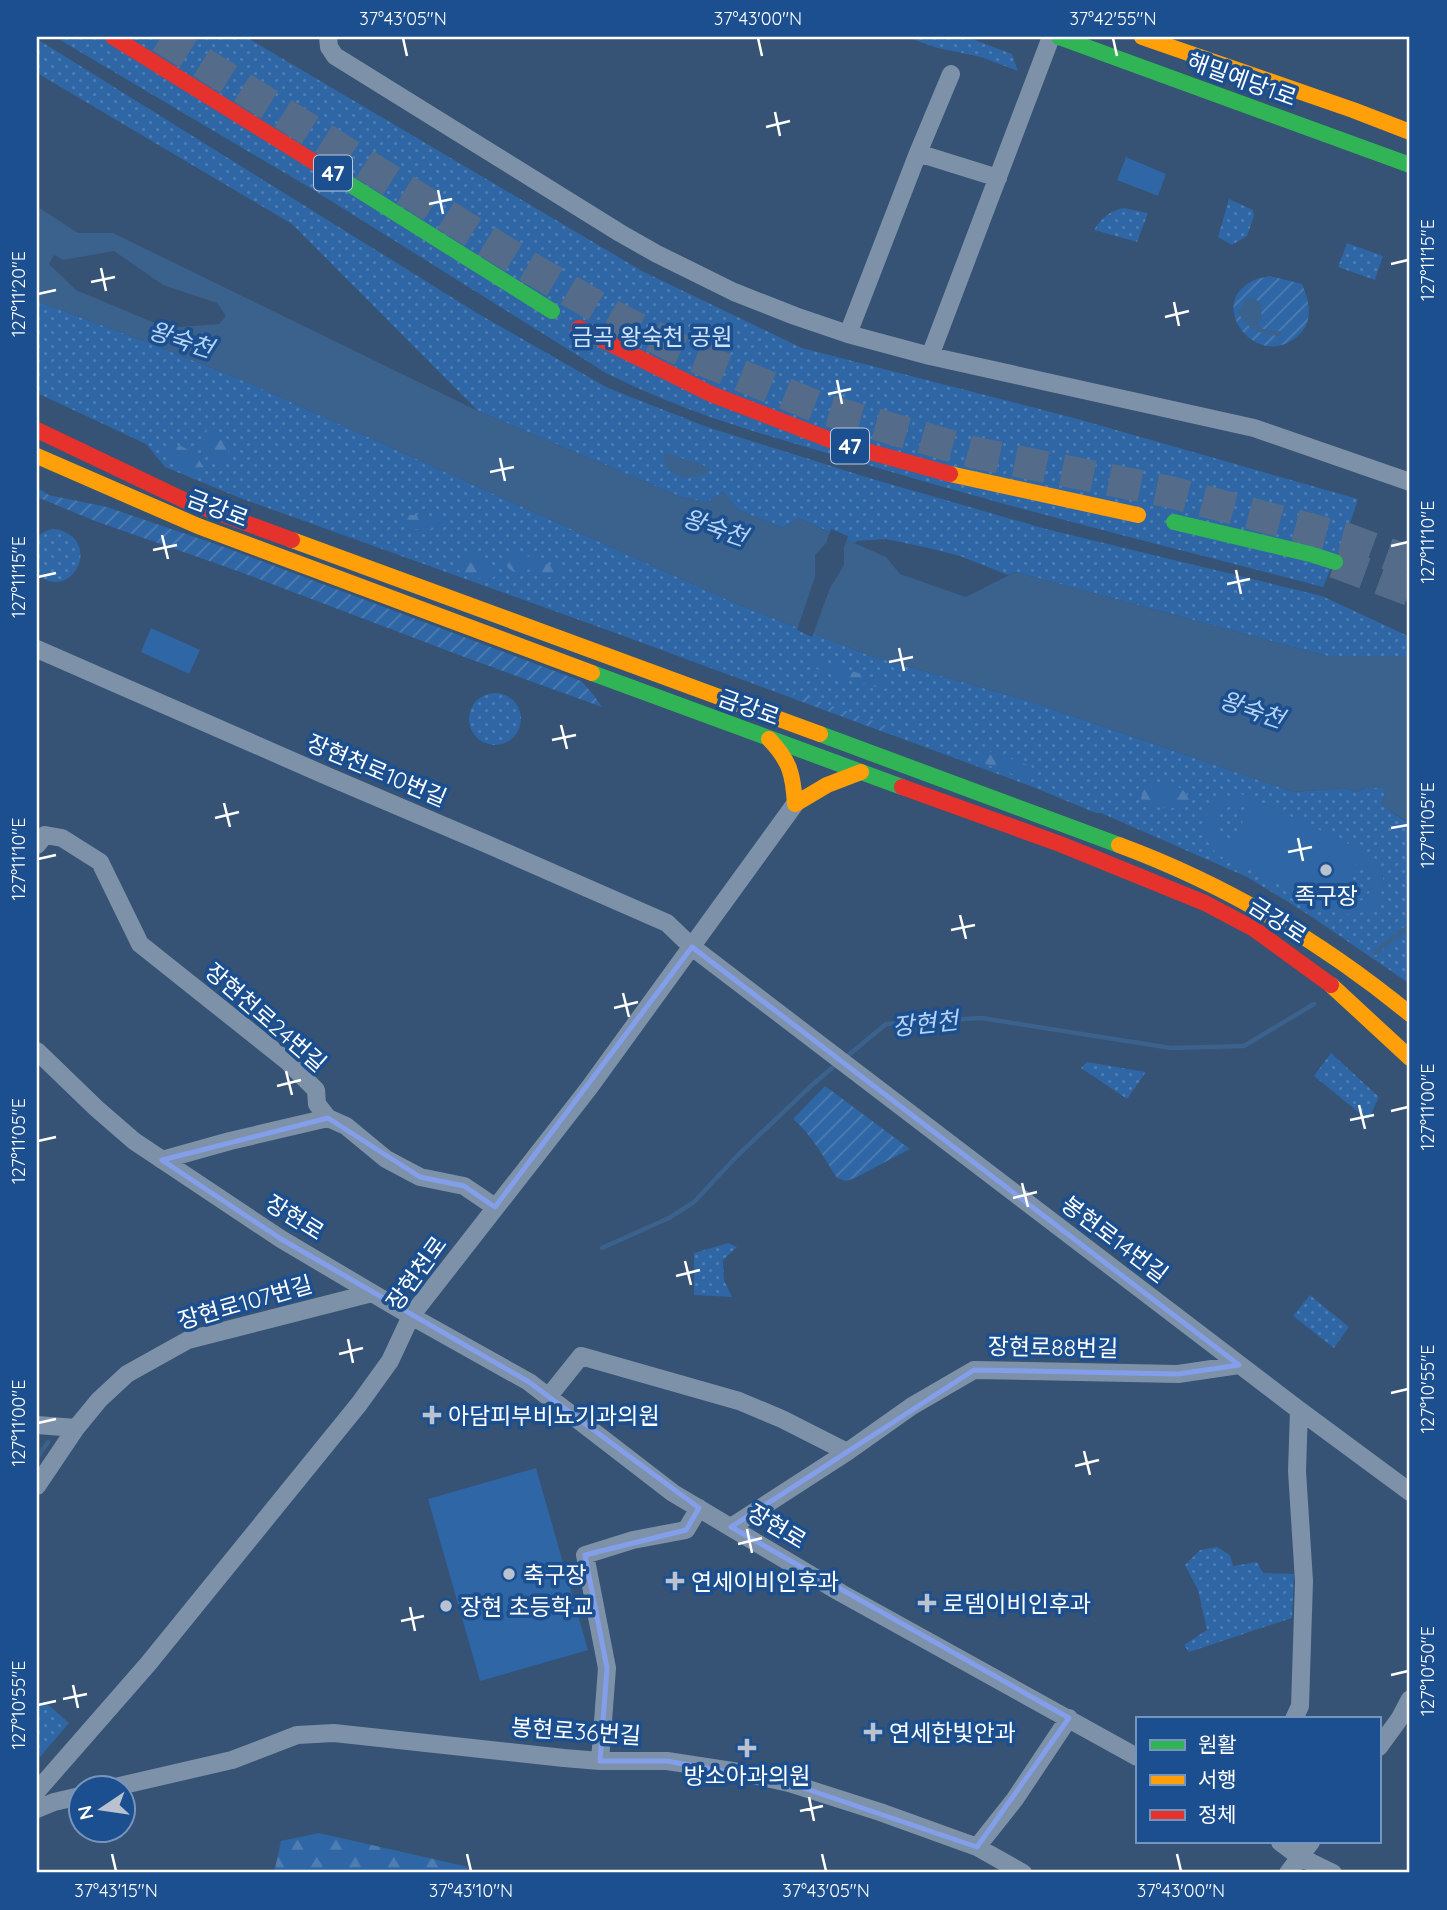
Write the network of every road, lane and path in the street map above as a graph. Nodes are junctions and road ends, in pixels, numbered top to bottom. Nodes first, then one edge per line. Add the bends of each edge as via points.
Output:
1 (113, 37) edge
2 (328, 37) edge
3 (1051, 37) edge
4 (1059, 37) edge
5 (1142, 37) edge
6 (951, 74) dead end
7 (1410, 132) edge
8 (918, 153) junction
9 (1410, 165) edge
10 (998, 178) junction
11 (552, 311) dead end
12 (579, 328) dead end
13 (848, 334) junction
14 (930, 356) junction
15 (37, 430) edge
16 (37, 456) edge
17 (1410, 482) edge
18 (1138, 515) dead end
19 (1174, 523) dead end
20 (1335, 562) tunnel mouth
21 (37, 649) edge
22 (768, 738) junction
23 (861, 772) junction
24 (795, 804) junction
25 (37, 845) edge
26 (692, 947) junction
27 (1410, 1014) edge
28 (37, 1051) edge
29 (1410, 1058) edge
30 (328, 1118) junction
31 (162, 1160) junction
32 (495, 1207) junction
33 (372, 1293) junction
34 (411, 1316) junction
35 (1239, 1364) junction
36 (549, 1396) junction
37 (1298, 1410) junction
38 (37, 1425) edge
39 (76, 1428) junction
40 (847, 1452) junction
41 (37, 1486) edge
42 (1410, 1492) edge
43 (699, 1508) junction
44 (731, 1527) junction
45 (1410, 1699) edge
46 (1069, 1717) junction
47 (1295, 1717) edge
48 (1380, 1746) edge
49 (1136, 1756) edge
50 (600, 1761) junction
51 (136, 1782) edge
52 (37, 1790) edge
53 (66, 1800) edge
54 (43, 1806) edge
55 (1281, 1843) edge
56 (1311, 1843) edge
57 (977, 1847) junction
58 (1304, 1865) edge
59 (1023, 1873) edge
60 (1288, 1873) edge
61 (1333, 1873) edge

1 - 11 main road, 47
2 - 13 street via 335,56 657,254 734,292
3 - 10 street
4 - 9 main road, 해밀예당1로
5 - 7 main road, 해밀예당1로
6 - 8 street
8 - 10 street
8 - 13 street
10 - 14 street
12 - 18 main road, 47 via 711,394 841,444 935,471
13 - 14 street
14 - 17 street via 1254,428
15 - 27 main road, 금강로 via 188,502 1192,875 1258,907
16 - 22 main road, 금강로 via 198,526
19 - 20 main road
21 - 26 street, 장현천로10번길 via 667,923
22 - 23 main road, 금강로
22 - 24 main road via 793,772
23 - 24 main road via 822,787
23 - 29 main road, 금강로 via 1060,844 1205,903 1254,929 1324,978
24 - 26 street, 장현천로
25 - 30 street, 장현천로24번길 via 45,835 62,838 100,862 140,944 287,1061 316,1090 317,1104
26 - 32 street, 장현천로
26 - 35 street, 봉현로14번길
28 - 31 street, 장현로 via 96,1108
30 - 31 street
30 - 32 street via 346,1126 386,1159 420,1177 464,1186
31 - 33 street, 장현로
32 - 34 street, 장현천로
33 - 34 street, 장현로
33 - 39 street, 장현로107번길 via 188,1340 127,1374
34 - 36 street, 장현로
34 - 52 street, 장현천로 via 390,1361 359,1404 148,1664
35 - 37 street, 봉현로14번길
35 - 40 street, 장현로88번길 via 1178,1374 974,1370
36 - 40 street via 581,1356 739,1401
36 - 43 street, 장현로 via 673,1493
37 - 42 street, 봉현로14번길
37 - 47 street via 1304,1581 1300,1706
38 - 39 street
39 - 41 street, 장현로107번길
40 - 44 street, 장현로88번길
43 - 44 street, 장현로
43 - 50 street via 686,1530 585,1555 607,1668
44 - 46 street, 장현로
45 - 48 street
46 - 49 street, 장현로
46 - 57 street
50 - 51 street, 봉현로36번길 via 334,1733 298,1735 232,1760
50 - 57 street, 봉현로36번길 via 667,1761 789,1783
52 - 54 street
53 - 54 street
55 - 58 street
56 - 58 street
57 - 59 street, 봉현로36번길
58 - 60 street
58 - 61 street

